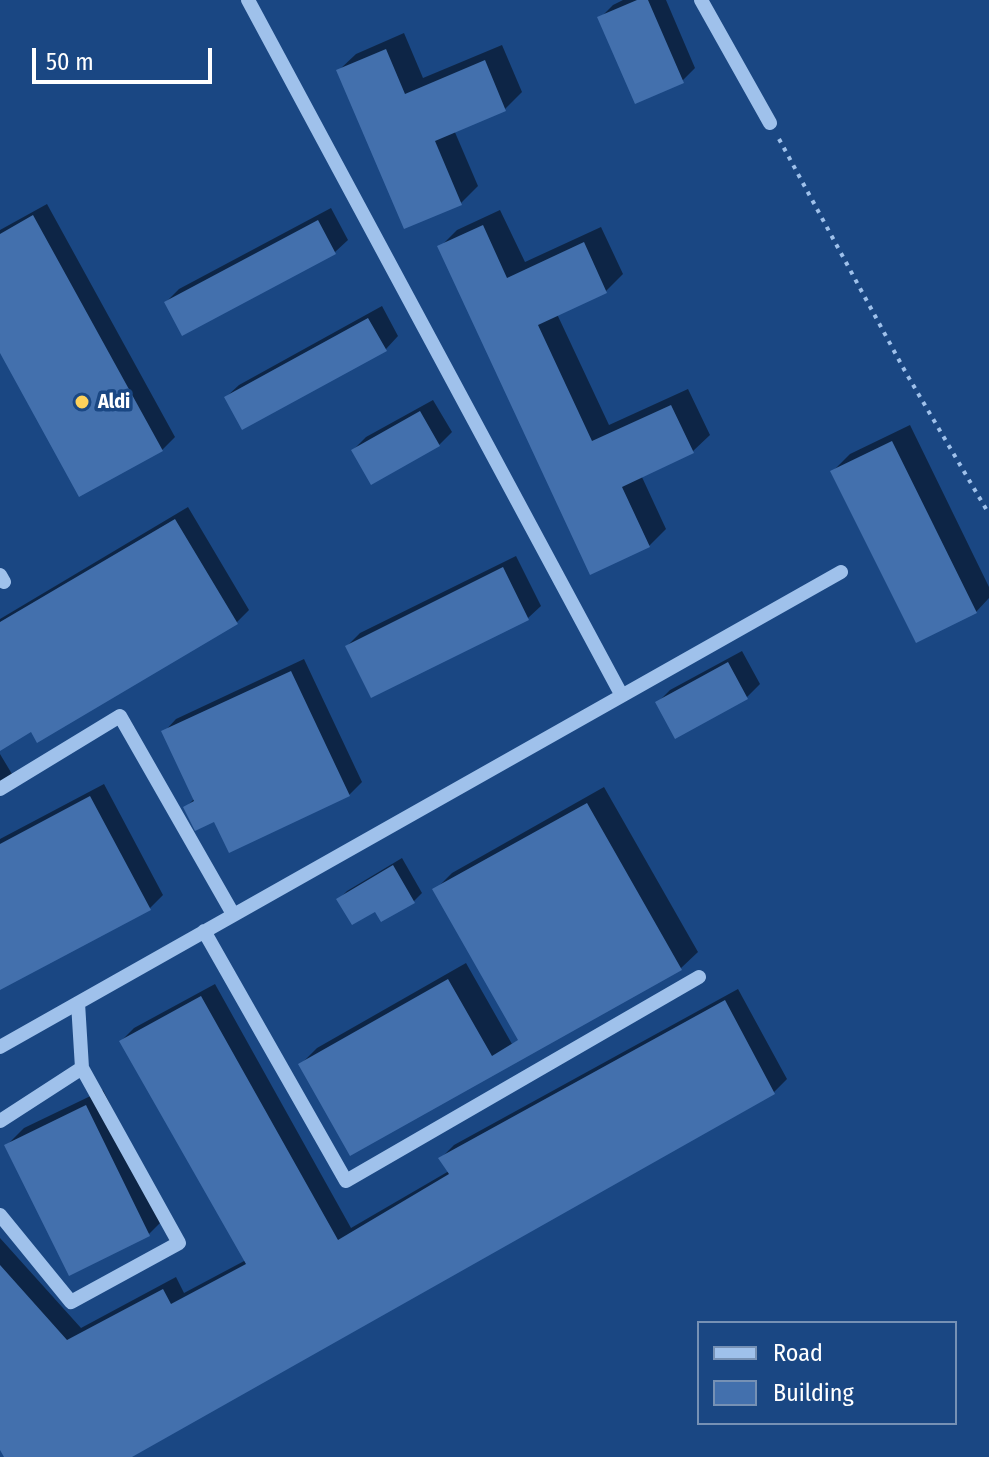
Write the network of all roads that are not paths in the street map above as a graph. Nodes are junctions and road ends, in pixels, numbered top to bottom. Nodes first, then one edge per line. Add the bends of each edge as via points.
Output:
1 (248, 0) edge
2 (701, 0) edge
3 (770, 123) road end
4 (841, 572) dead end
5 (621, 694) junction
6 (0, 789) edge
7 (233, 914) junction
8 (204, 931) junction
9 (699, 977) dead end
10 (78, 1003) junction
11 (0, 1047) edge
12 (82, 1068) junction
13 (0, 1121) edge
14 (0, 1215) edge

1 - 5 street
2 - 3 street
4 - 5 street
5 - 7 street
6 - 7 street via 120,716
7 - 8 street
8 - 9 street via 346,1181
8 - 10 street
10 - 11 street
10 - 12 street
12 - 13 street
12 - 14 street via 179,1243 71,1302

